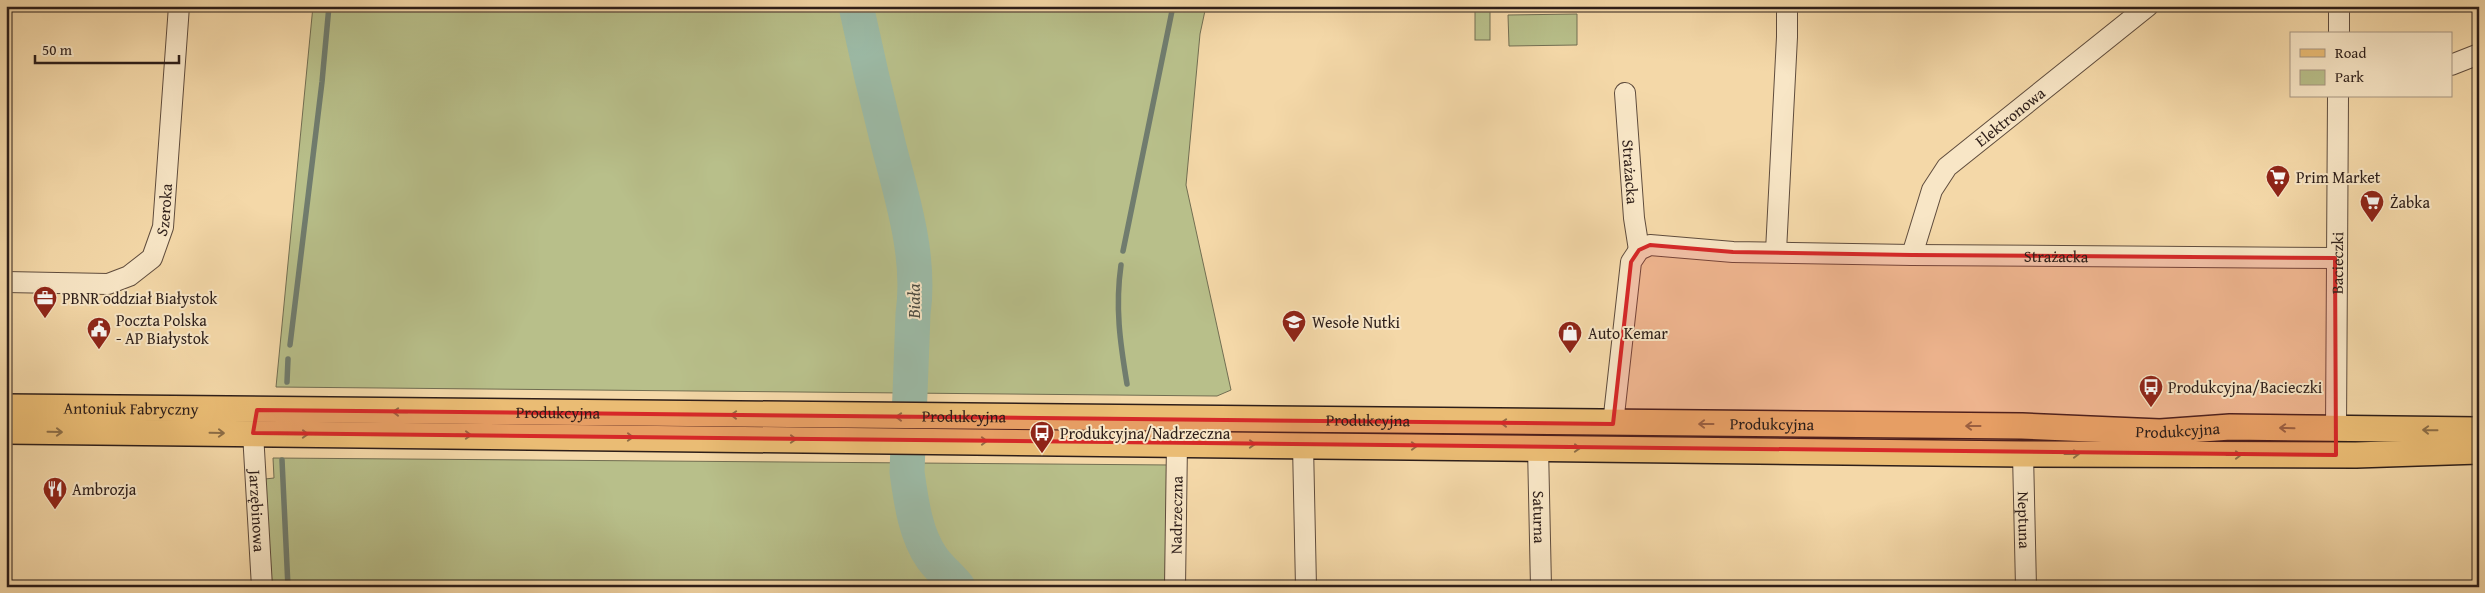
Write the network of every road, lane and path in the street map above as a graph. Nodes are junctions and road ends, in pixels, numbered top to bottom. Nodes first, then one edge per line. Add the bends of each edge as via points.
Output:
1 (179, 6) edge
2 (1787, 6) edge
3 (2148, 6) edge
4 (2339, 6) edge
5 (2339, 32) edge
6 (2479, 54) edge
7 (2452, 65) edge
8 (1625, 93) dead end
9 (2338, 98) edge
10 (1639, 250) junction
11 (1776, 251) junction
12 (1912, 255) junction
13 (2335, 258) junction
14 (6, 282) edge
15 (6, 407) edge
16 (255, 422) junction
17 (1613, 424) junction
18 (2022, 426) junction
19 (2336, 428) junction
20 (932, 429) junction
21 (2479, 430) edge
22 (6, 431) edge
23 (1177, 443) junction
24 (1303, 445) junction
25 (1538, 447) junction
26 (2479, 451) edge
27 (2023, 454) junction
28 (2336, 455) junction
29 (262, 587) edge
30 (1175, 587) edge
31 (1306, 587) edge
32 (1541, 587) edge
33 (2026, 587) edge

1 - 14 street, Szeroka via 163,227 152,258 129,276 108,284
2 - 11 street
3 - 12 street, Elektronowa via 1947,167 1932,190
4 - 5 street
6 - 7 street
8 - 10 street, Strażacka
9 - 13 street, Bacieczki
10 - 11 street, Strażacka via 1663,244 1733,252
10 - 17 street via 1630,262
11 - 12 street, Strażacka
12 - 13 street, Strażacka
13 - 19 street, Bacieczki
15 - 16 main road, Antoniuk Fabryczny
16 - 20 main road, Produkcyjna
22 -> 16 main road, Antoniuk Fabryczny
16 - 29 street, Jarzębinowa
18 -> 17 main road, Produkcyjna
17 -> 20 main road, Produkcyjna
19 -> 18 main road, Produkcyjna via 2230,427 2160,432
18 - 27 main road
21 -> 19 main road, Produkcyjna
19 - 28 main road
20 -> 23 main road, Produkcyjna
23 -> 24 main road, Produkcyjna
23 - 30 street, Nadrzeczna
24 -> 25 main road, Produkcyjna
24 - 31 street
25 -> 27 main road, Produkcyjna
25 - 32 street, Saturna
26 - 28 main road, Produkcyjna
27 -> 28 main road, Produkcyjna
27 - 33 street, Neptuna

